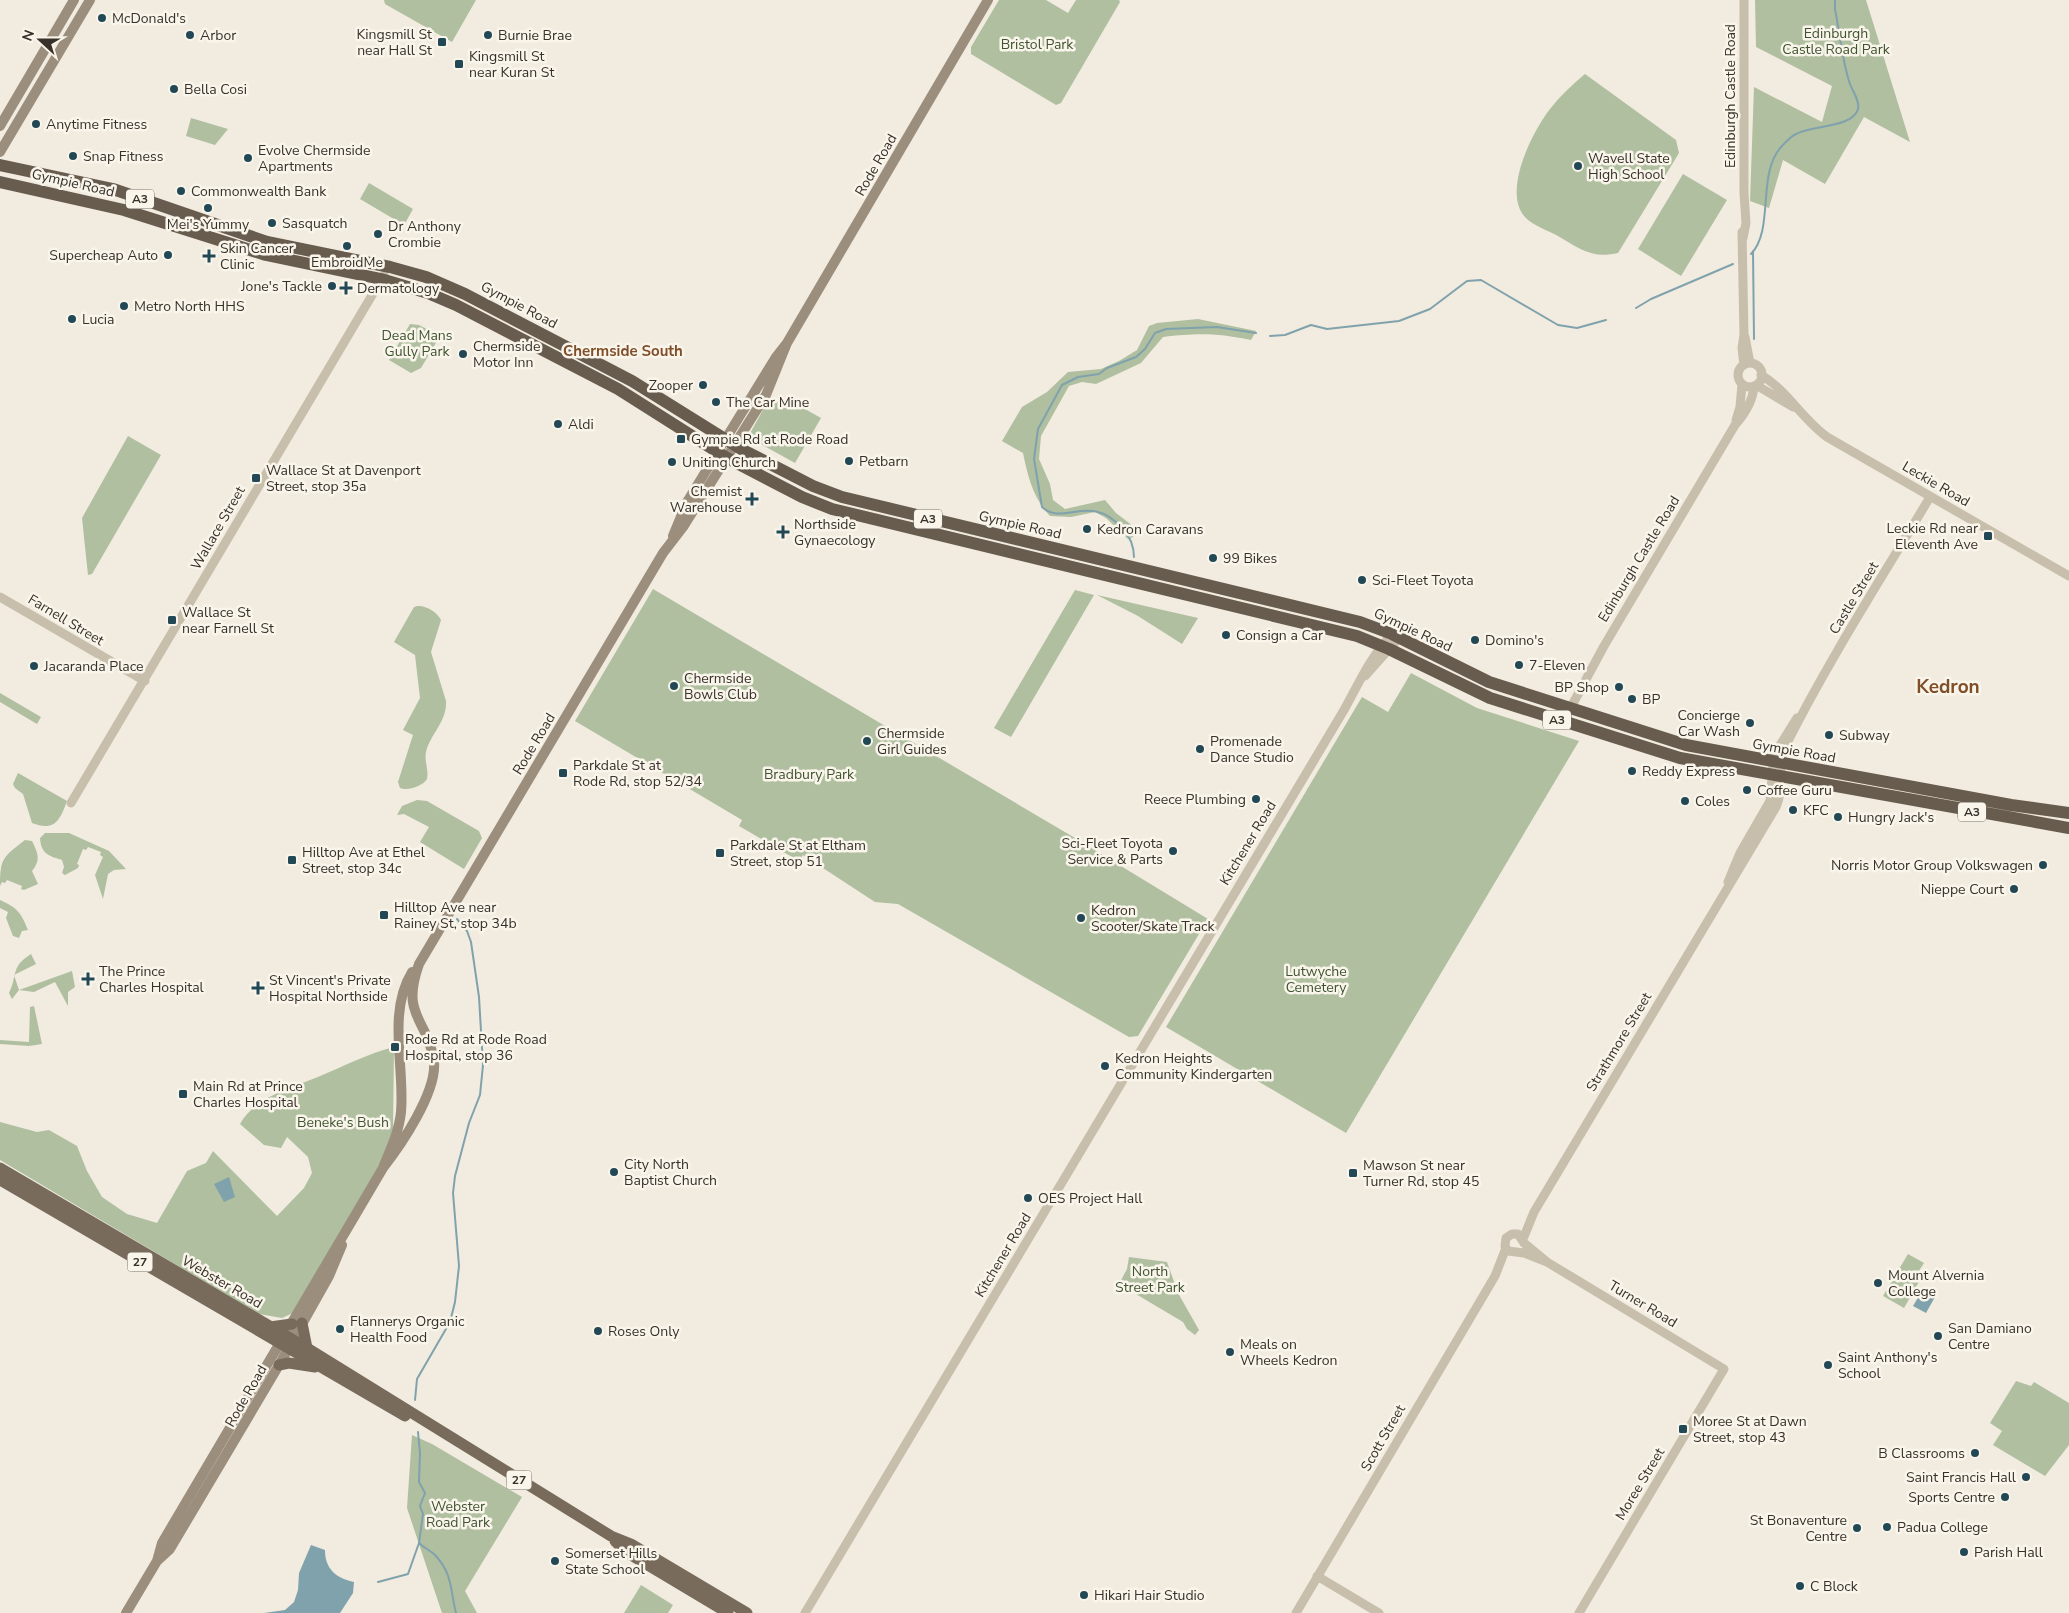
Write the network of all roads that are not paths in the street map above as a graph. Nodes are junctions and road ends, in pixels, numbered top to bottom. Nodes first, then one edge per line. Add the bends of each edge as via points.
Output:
1 (74, 0) edge
2 (90, 0) edge
3 (988, 0) edge
4 (1744, 0) edge
5 (0, 126) edge
6 (0, 152) edge
7 (0, 165) edge
8 (0, 182) edge
9 (390, 266) junction
10 (382, 279) junction
11 (1747, 364) junction
12 (1761, 375) junction
13 (1742, 384) junction
14 (1755, 385) junction
15 (1795, 408) junction
16 (1735, 425) junction
17 (730, 443) junction
18 (722, 455) junction
19 (1930, 496) junction
20 (1107, 561) junction
21 (2069, 576) edge
22 (1116, 578) junction
23 (0, 597) edge
24 (1395, 636) junction
25 (1385, 647) junction
26 (145, 681) junction
27 (1570, 709) junction
28 (1778, 763) junction
29 (1777, 777) junction
30 (71, 803) dead end
31 (2069, 813) edge
32 (2069, 828) edge
33 (419, 964) junction
34 (413, 982) junction
35 (401, 1016) junction
36 (422, 1030) junction
37 (0, 1168) edge
38 (383, 1168) junction
39 (0, 1180) edge
40 (1520, 1238) junction
41 (1513, 1251) junction
42 (1547, 1262) junction
43 (297, 1323) junction
44 (270, 1327) junction
45 (287, 1342) junction
46 (307, 1348) junction
47 (280, 1365) junction
48 (319, 1367) junction
49 (1724, 1369) joint
50 (428, 1424) junction
51 (610, 1536) junction
52 (157, 1561) junction
53 (1317, 1576) junction
54 (126, 1613) edge
55 (728, 1613) edge
56 (747, 1613) edge
57 (805, 1613) edge
58 (1296, 1613) edge
59 (1379, 1613) edge
60 (1578, 1613) edge

1 - 5 main road
2 - 6 main road
3 - 17 main road, Rode Road via 776,358
4 - 11 street, Edinburgh Castle Road via 1744,193 1740,206 1743,238 1742,348
7 - 9 highway, Gympie Road / A3 via 113,190 267,242
8 - 10 highway, Gympie Road / A3 via 124,210 274,257
9 - 10 street, Wallace Street
9 - 17 highway, Gympie Road / A3 via 465,294 632,381
10 - 18 highway, Gympie Road / A3 via 422,290 456,305 628,395
10 - 26 street, Wallace Street
11 - 12 street via 1757,366
11 - 13 street via 1738,373
12 - 14 street
12 - 15 street, Leckie Road
13 - 14 street
13 - 16 street, Edinburgh Castle Road
14 - 15 street, Leckie Road
14 - 16 street, Edinburgh Castle Road via 1744,415
15 - 19 street, Leckie Road via 1827,437
16 - 27 street, Edinburgh Castle Road
17 - 18 main road, Rode Road
17 - 20 highway, Gympie Road / A3 via 842,498
18 - 22 highway, Gympie Road / A3 via 832,509
18 - 33 main road, Rode Road via 683,527 672,539
19 - 21 street, Leckie Road
19 - 28 street, Castle Street via 1802,714
20 - 22 highway via 1118,571
20 - 24 highway, Gympie Road / A3 via 1352,620
22 - 25 highway, Gympie Road / A3 via 1323,627
23 - 26 street, Farnell Street
24 - 25 street, Kitchener Road
24 - 27 highway, Gympie Road / A3 via 1479,678
25 - 29 highway, Gympie Road / A3 via 1464,687 1506,703 1680,758
25 - 57 street, Kitchener Road via 1361,680
26 - 30 street, Wallace Street
27 - 28 highway, Gympie Road / A3 via 1686,745
28 - 29 street, Strathmore Street
28 - 31 highway, Gympie Road / A3
29 - 32 highway, Gympie Road / A3
29 - 40 street, Strathmore Street via 1770,801 1737,860 1728,885
33 - 34 main road, Rode Road
33 - 35 main road, Rode Road via 406,984
34 - 35 main road
34 - 36 main road, Rode Road via 413,1006
35 - 36 main road via 413,1019
35 - 38 main road, Rode Road via 401,1112
36 - 38 main road, Rode Road via 434,1064 431,1084
37 - 44 main road, Webster Road / 27
38 - 43 main road, Rode Road via 344,1237 329,1276
39 - 45 main road, Webster Road / 27
40 - 41 street
40 - 41 street via 1506,1238
40 - 42 street, Turner Road
41 - 42 street, Turner Road
41 - 53 street, Scott Street via 1495,1276
42 - 49 street, Turner Road
43 - 44 main road
43 - 45 main road, Rode Road
43 - 46 main road
44 - 45 main road, Webster Road / 27
45 - 46 main road, Webster Road / 27
45 - 47 main road, Rode Road
45 - 48 main road, Webster Road / 27
45 - 52 main road, Rode Road via 162,1543
46 - 50 main road, Webster Road / 27
47 - 48 main road
47 - 52 main road, Rode Road via 170,1549
48 - 50 main road, Webster Road / 27 via 412,1420
49 - 60 street, Moree Street
50 - 51 main road, Webster Road / 27
51 - 55 main road, Webster Road / 27 via 626,1552
51 - 56 main road, Webster Road / 27 via 631,1544
52 - 54 main road, Rode Road
53 - 58 street, Scott Street
53 - 59 street

